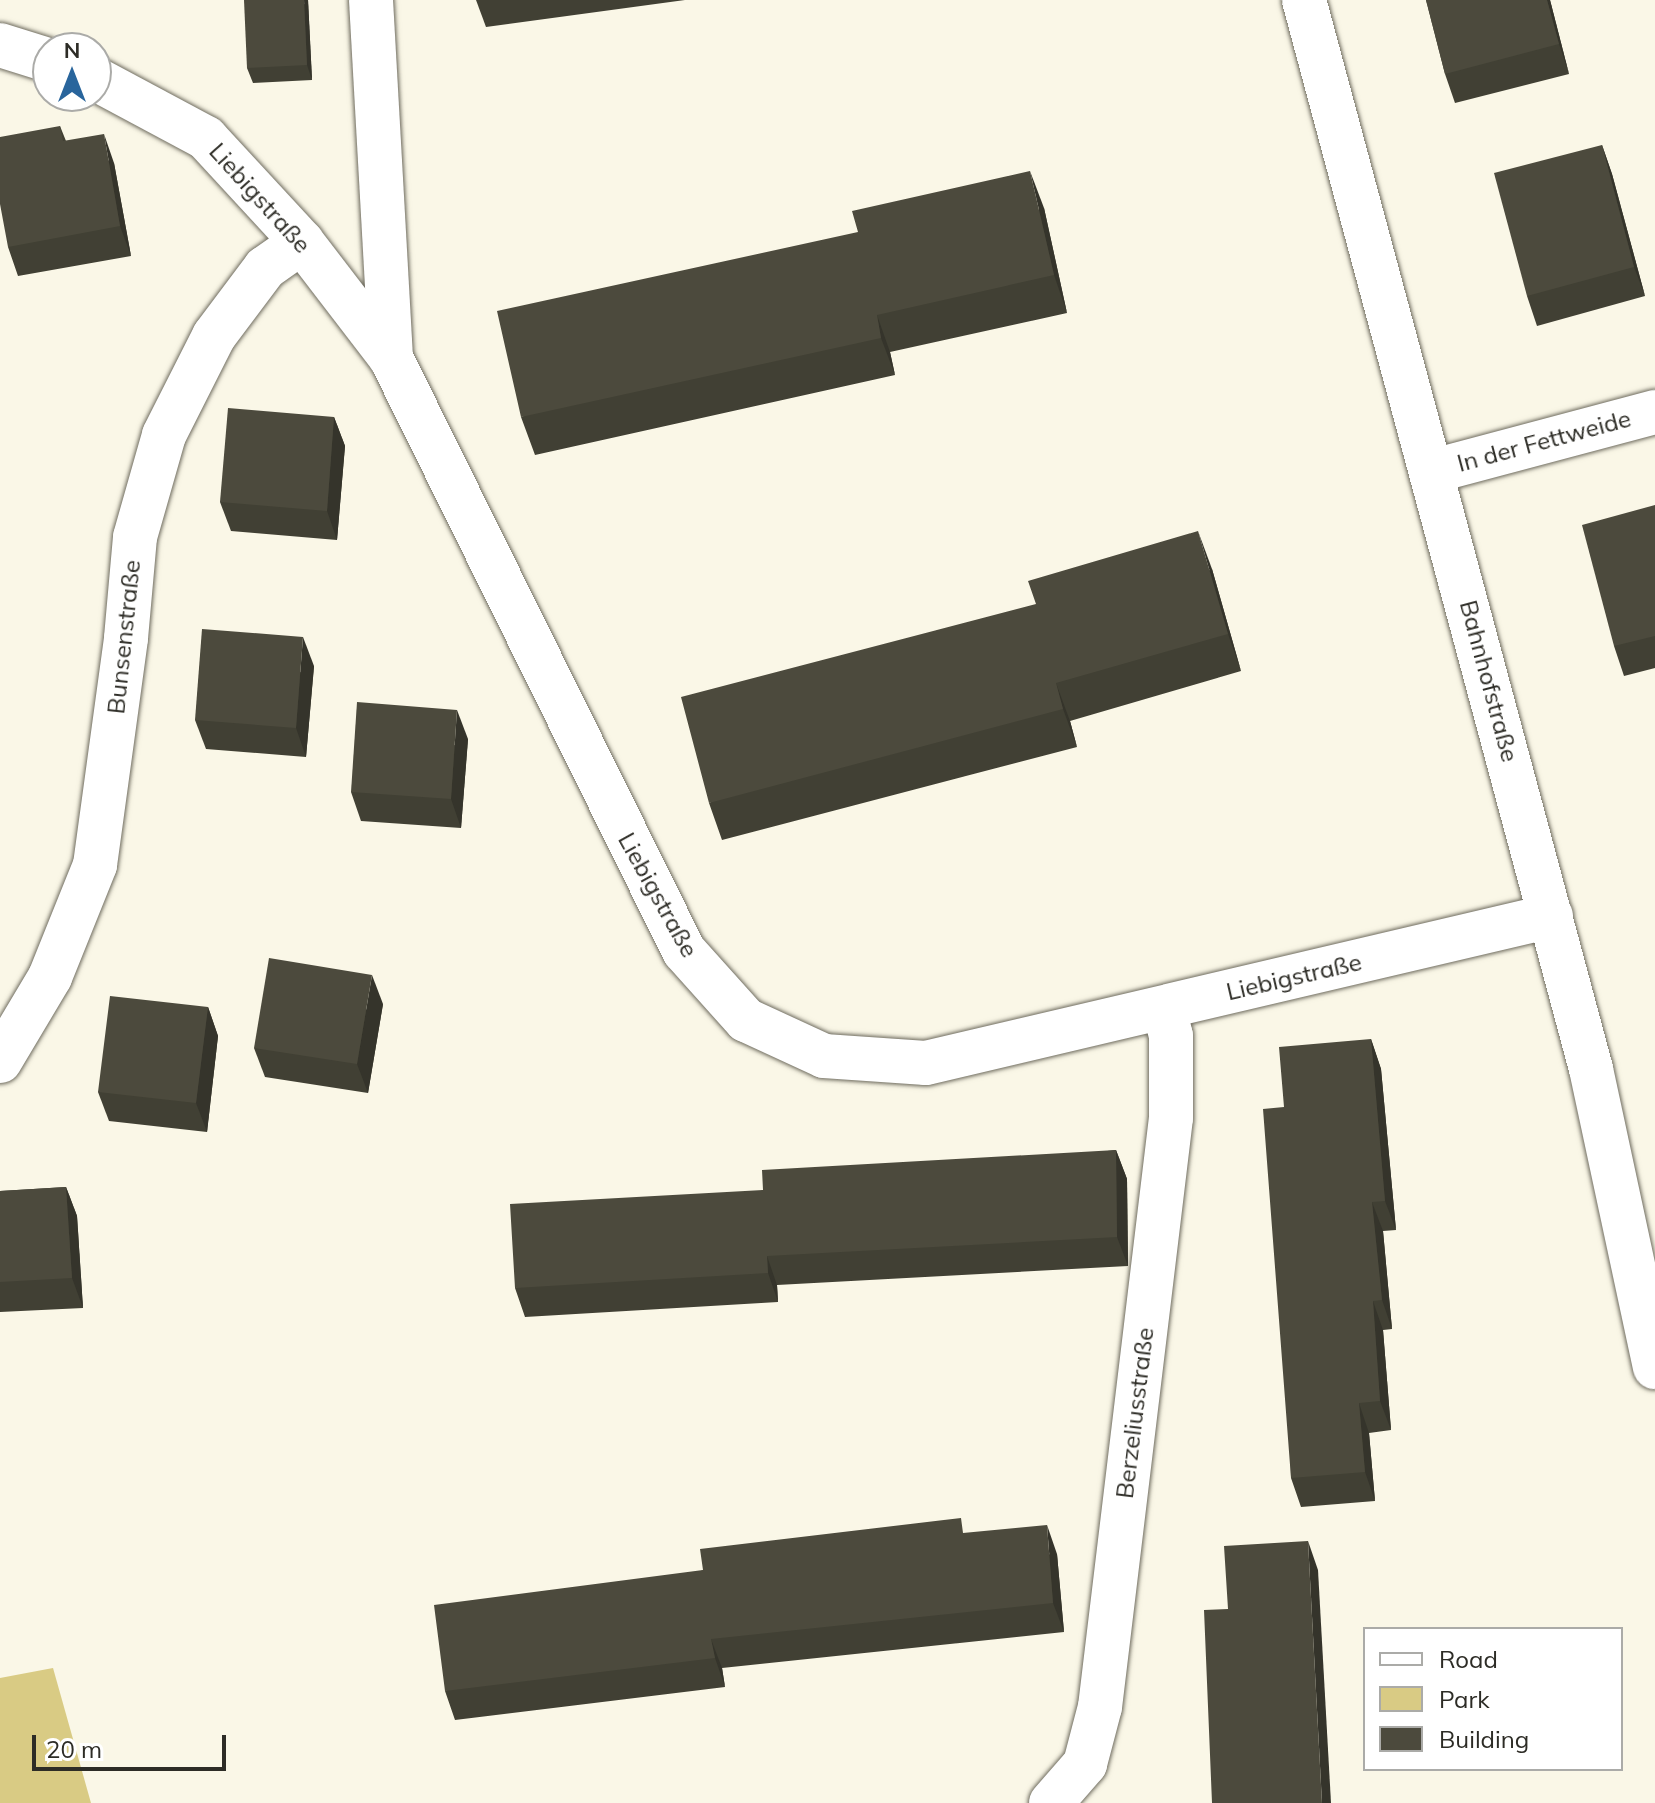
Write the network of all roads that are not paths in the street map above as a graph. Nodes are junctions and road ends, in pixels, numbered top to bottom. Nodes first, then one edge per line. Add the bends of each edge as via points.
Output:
1 (371, 0) edge
2 (1304, 0) edge
3 (0, 45) edge
4 (32, 55) edge
5 (112, 88) edge
6 (302, 242) junction
7 (391, 358) junction
8 (1655, 412) edge
9 (1433, 471) junction
10 (1551, 916) junction
11 (1164, 1008) junction
12 (0, 1061) edge
13 (1655, 1367) edge
14 (1051, 1803) edge

1 - 7 street, Liebigstraße
2 - 9 street, Bahnhofstraße
3 - 4 street
5 - 6 street, Liebigstraße via 206,138
6 - 7 street, Liebigstraße
6 - 12 street, Bunsenstraße via 265,268 214,336 164,435 135,537 95,865 50,977
7 - 11 street, Liebigstraße via 684,951 746,1020 824,1056 926,1063
8 - 9 street, In der Fettweide
9 - 10 street, Bahnhofstraße
10 - 11 street, Liebigstraße
10 - 13 street, Bahnhofstraße via 1620,1188
11 - 14 street, Berzeliusstraße via 1171,1036 1171,1118 1100,1707 1085,1764

